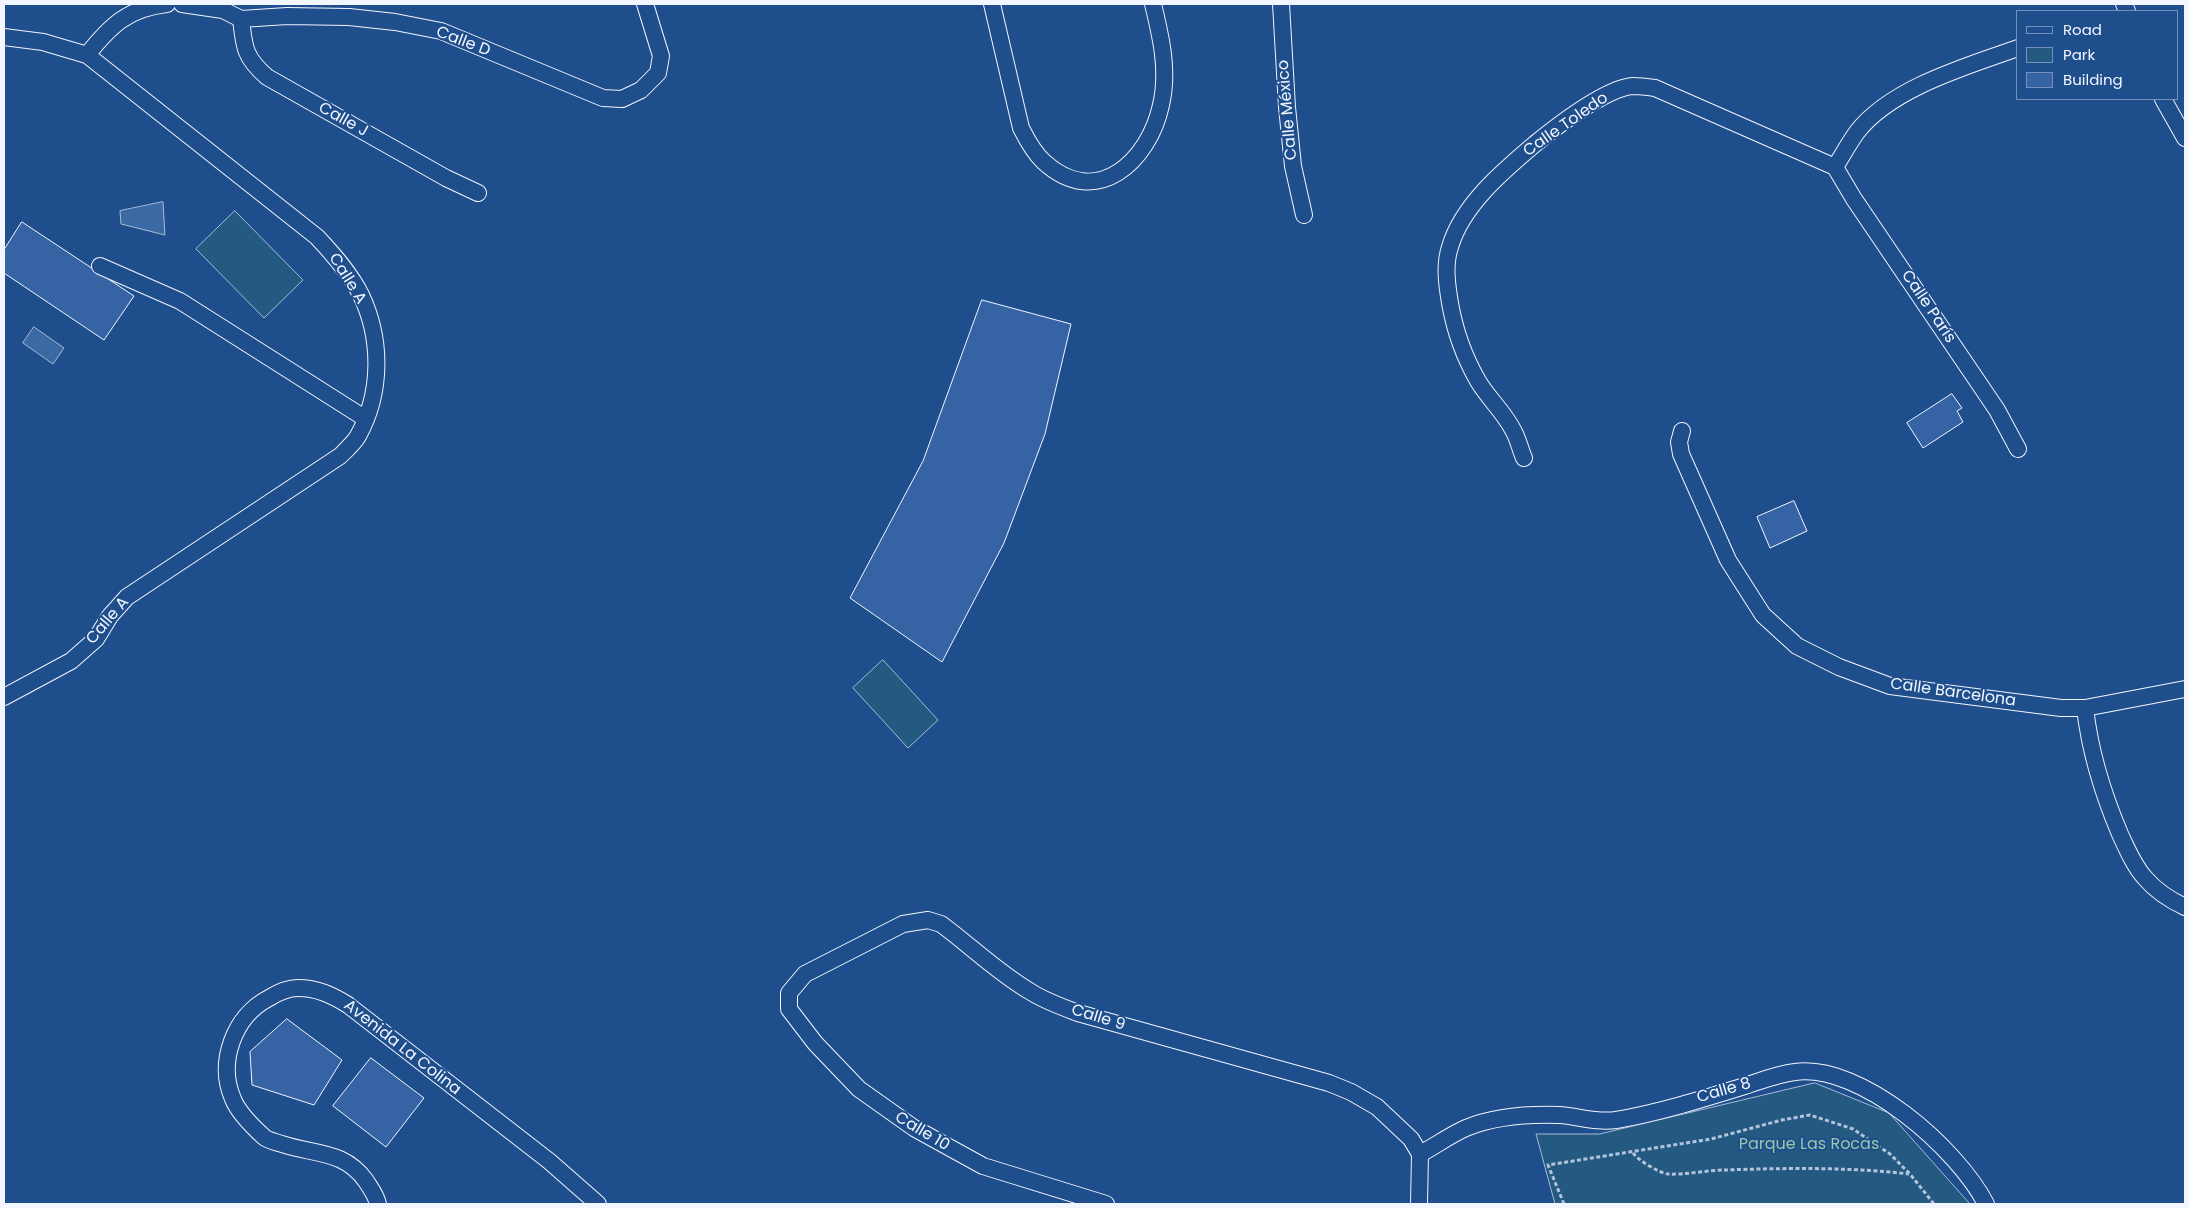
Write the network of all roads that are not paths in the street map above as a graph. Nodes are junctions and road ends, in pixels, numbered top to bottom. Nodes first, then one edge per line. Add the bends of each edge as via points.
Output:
1 (166, 4) edge
2 (182, 4) edge
3 (645, 4) edge
4 (992, 4) edge
5 (1153, 4) edge
6 (1280, 4) edge
7 (241, 20) junction
8 (4, 37) edge
9 (2016, 49) edge
10 (86, 55) junction
11 (2164, 100) edge
12 (2185, 138) edge
13 (1835, 168) junction
14 (478, 193) dead end
15 (1304, 215) dead end
16 (100, 266) dead end
17 (366, 419) junction
18 (1682, 431) dead end
19 (2018, 449) dead end
20 (1524, 458) dead end
21 (2185, 689) edge
22 (4, 697) edge
23 (2085, 708) junction
24 (2185, 907) edge
25 (789, 993) joint
26 (1420, 1154) junction
27 (378, 1204) edge
28 (598, 1204) edge
29 (1106, 1204) edge
30 (1419, 1204) edge
31 (1986, 1204) edge

1 - 10 street via 137,10 122,18
2 - 7 street via 223,10
3 - 7 street, Calle D via 661,56 658,73 641,90 622,98 603,98 441,31 349,17 287,16
4 - 5 street via 1021,128 1030,145 1054,171 1084,182 1100,182 1129,165 1150,137 1157,120 1162,103 1164,64
6 - 15 street, Calle México via 1293,166
7 - 14 street, Calle J via 243,44 252,64 267,76
8 - 10 street, Calle A via 43,42
9 - 13 street via 1910,90 1858,131
10 - 17 street, Calle A via 317,237 334,255 361,294 374,335 377,376
11 - 12 street
13 - 19 street, Calle París via 1997,410
13 - 20 street, Calle Toledo via 1655,88 1631,86 1610,92 1586,107 1511,164 1469,210 1450,246 1446,267 1458,339 1478,382 1513,430
16 - 17 street via 180,302
17 - 22 street, Calle A via 358,438 340,456 127,596 96,639 71,661
18 - 23 street, Calle Barcelona via 1679,442 1681,454 1728,560 1762,615 1797,646 1839,668 1890,686 2060,708
21 - 23 street, Calle Barcelona
23 - 24 street via 2104,796 2128,852 2144,878 2167,899
25 - 26 street, Calle 9 via 806,974 903,924 928,920 941,924 1032,994 1055,1004 1305,1075 1351,1092 1377,1107 1411,1139
25 - 29 street, Calle 10 via 789,1009 814,1043 858,1089 914,1128 983,1166
26 - 30 street
26 - 31 street, Calle 8 via 1467,1128 1508,1116 1560,1115 1614,1120 1771,1077 1804,1072 1856,1086 1906,1114 1954,1159
27 - 28 street, Avenida La Colina via 376,1196 352,1164 266,1138 233,1101 227,1082 233,1036 257,1004 296,988 316,990 348,1005 549,1161

